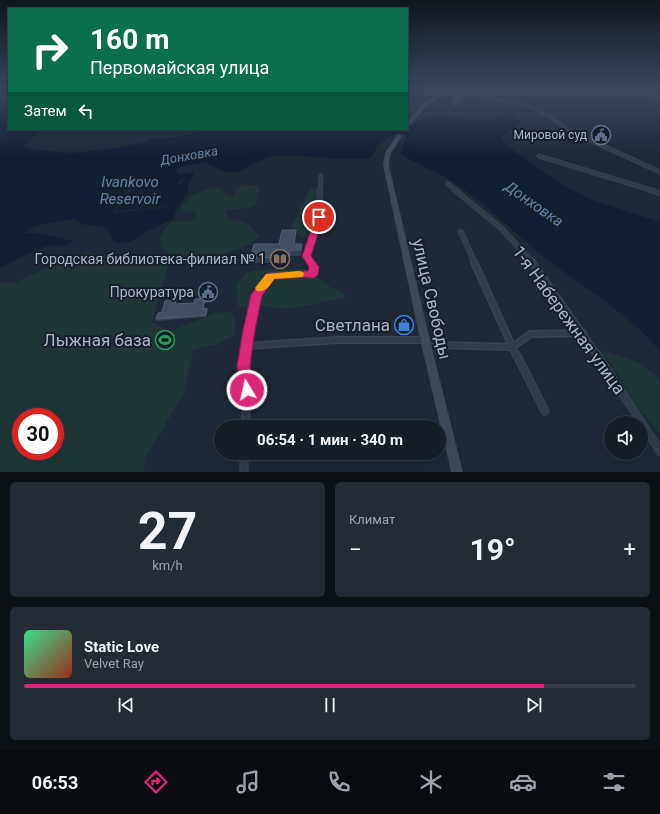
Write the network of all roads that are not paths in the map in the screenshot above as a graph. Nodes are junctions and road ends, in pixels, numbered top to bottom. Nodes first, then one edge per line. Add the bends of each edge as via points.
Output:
1 (419, 112) edge
2 (541, 112) edge
3 (409, 123) dead end
4 (399, 136) dead end
5 (539, 156) dead end
6 (660, 172) edge
7 (321, 176) dead end
8 (448, 184) dead end
9 (660, 193) edge
10 (461, 232) dead end
11 (583, 333) junction
12 (426, 340) junction
13 (247, 346) junction
14 (512, 347) junction
15 (544, 411) dead end
16 (246, 420) edge
17 (660, 451) edge
18 (244, 460) edge
19 (244, 472) edge
20 (457, 472) edge

1 - 3 main road
2 - 6 street via 569,129
4 - 12 main road, улица Свободы via 389,151 386,162
5 - 9 street
7 - 13 street via 319,217 306,256 314,267 313,275 270,276 257,295
8 - 11 street, 1-я Набережная улица via 502,229 529,258
10 - 14 street
11 - 14 street via 531,334
11 - 17 street, 1-я Набережная улица
12 - 13 street via 337,340
12 - 14 street via 438,345
12 - 20 main road, улица Свободы
13 - 16 street via 244,366 247,390
14 - 15 street
18 - 19 street

